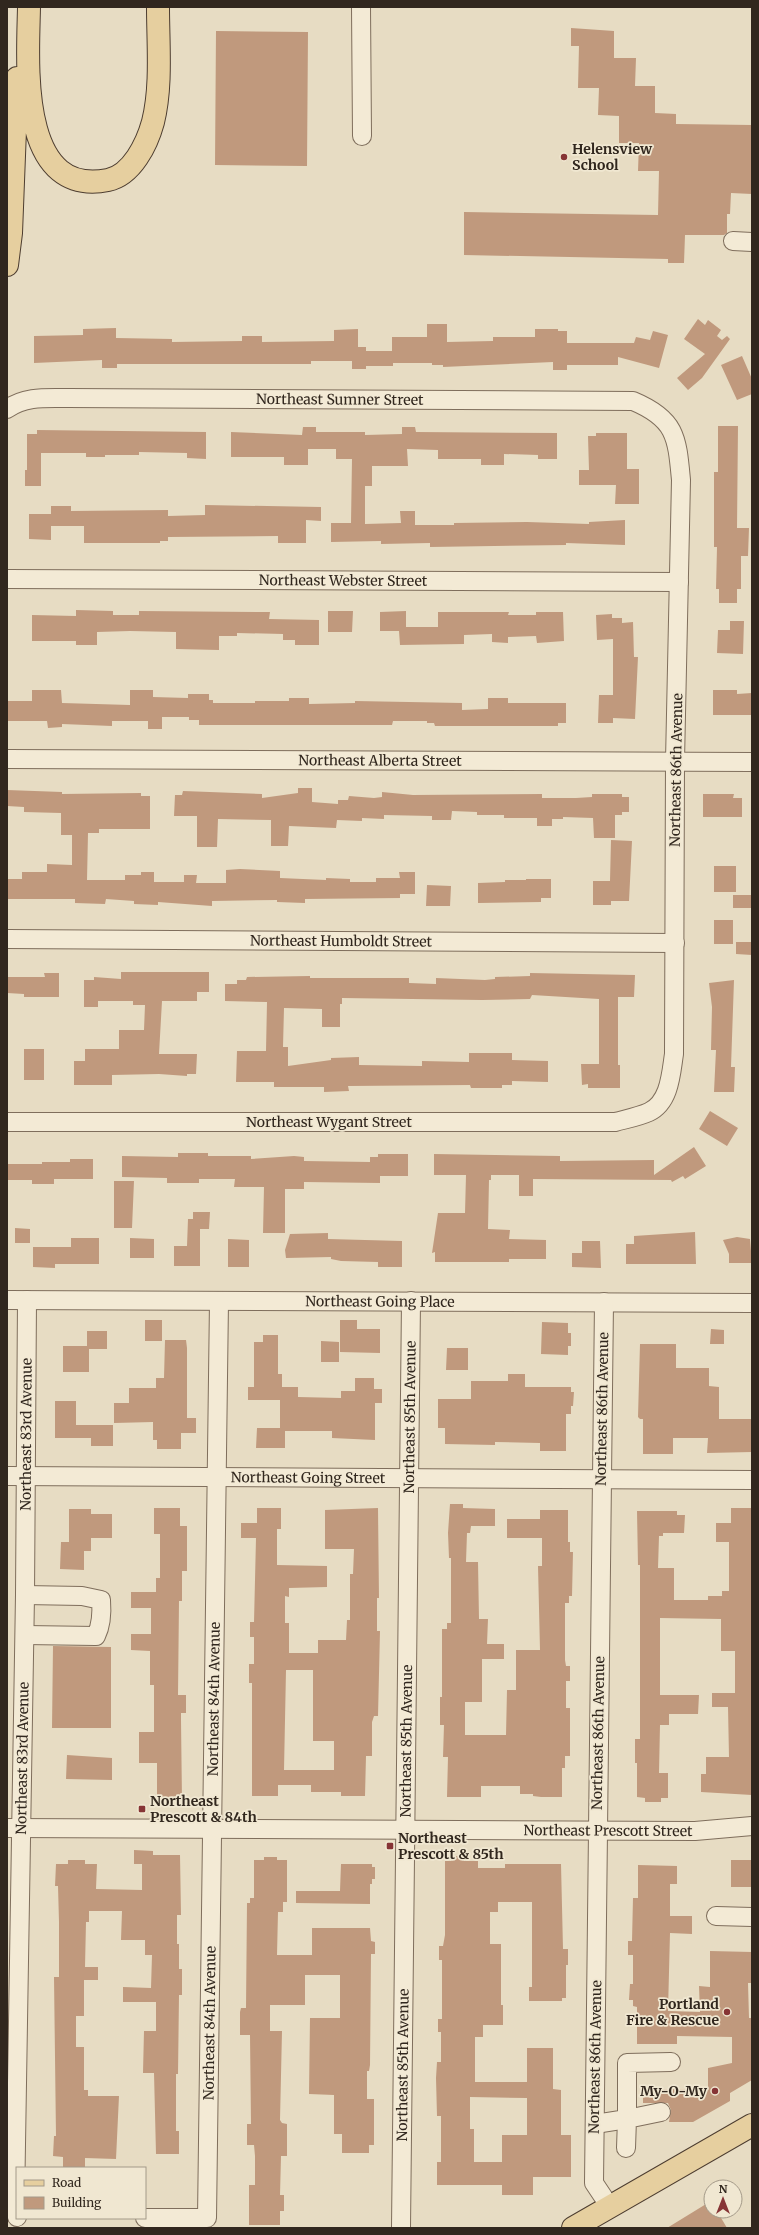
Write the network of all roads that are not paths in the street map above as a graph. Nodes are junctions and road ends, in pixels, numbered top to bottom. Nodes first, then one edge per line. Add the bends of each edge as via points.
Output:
1 (19, 7) edge
2 (29, 7) edge
3 (158, 7) edge
4 (361, 7) edge
5 (362, 136) dead end
6 (733, 241) dead end
7 (752, 242) edge
8 (7, 265) edge
9 (7, 409) edge
10 (668, 423) joint
11 (7, 579) edge
12 (679, 582) junction
13 (7, 759) edge
14 (675, 761) junction
15 (752, 762) edge
16 (7, 939) edge
17 (675, 943) junction
18 (650, 1112) joint
19 (7, 1122) edge
20 (7, 1300) edge
21 (28, 1300) junction
22 (219, 1301) junction
23 (411, 1301) junction
24 (604, 1302) junction
25 (752, 1303) edge
26 (7, 1476) edge
27 (27, 1477) junction
28 (216, 1479) junction
29 (409, 1480) junction
30 (601, 1480) junction
31 (752, 1480) edge
32 (25, 1595) junction
33 (24, 1635) junction
34 (752, 1826) edge
35 (13, 1828) edge
36 (212, 1829) junction
37 (406, 1830) junction
38 (597, 1831) junction
39 (716, 1916) dead end
40 (752, 1916) edge
41 (671, 2062) dead end
42 (661, 2112) dead end
43 (627, 2119) junction
44 (595, 2124) junction
45 (752, 2125) edge
46 (626, 2148) dead end
47 (610, 2207) junction
48 (16, 2211) edge
49 (146, 2218) edge
50 (401, 2228) edge
51 (573, 2228) edge

1 - 8 main road via 11,233
2 - 3 main road via 31,111 42,148 56,167 69,177 96,182 110,179 133,162 143,148 152,122 157,95
4 - 5 street
6 - 7 street
9 - 10 street, Northeast Sumner Street via 24,400 37,398 613,400 633,401 653,410
10 - 12 street, Northeast 86th Avenue via 676,442 681,480
11 - 12 street, Northeast Webster Street
12 - 14 street, Northeast 86th Avenue
13 - 14 street, Northeast Alberta Street
14 - 15 street, Northeast Alberta Street
14 - 17 street, Northeast 86th Avenue
16 - 17 street, Northeast Humboldt Street
17 - 18 street, Northeast 86th Avenue via 674,1054 670,1086 658,1105
18 - 19 street, Northeast Wygant Street via 615,1122
20 - 21 street, Northeast Going Place
21 - 22 street, Northeast Going Place
21 - 27 street, Northeast 83rd Avenue
22 - 23 street, Northeast Going Place
22 - 28 street, Northeast 84th Avenue
23 - 24 street, Northeast Going Place
23 - 29 street, Northeast 85th Avenue
24 - 25 street, Northeast Going Place
24 - 30 street, Northeast 86th Avenue
26 - 27 street, Northeast Going Street
27 - 28 street, Northeast Going Street
27 - 32 street, Northeast 83rd Avenue
28 - 29 street, Northeast Going Street
28 - 36 street, Northeast 84th Avenue
29 - 30 street, Northeast Going Street
29 - 37 street, Northeast 85th Avenue
30 - 31 street, Northeast Going Street
30 - 38 street, Northeast 86th Avenue
32 - 33 street, Northeast 83rd Avenue
32 - 33 street via 82,1596 101,1600 102,1608 96,1636
33 - 35 street, Northeast 83rd Avenue
34 - 38 street, Northeast Prescott Street via 695,1831
35 - 36 street, Northeast Prescott Street
35 - 48 street, Northeast 83rd Avenue
36 - 37 street, Northeast Prescott Street
36 - 49 street, Northeast 84th Avenue via 207,2218
37 - 38 street, Northeast Prescott Street
37 - 50 street, Northeast 85th Avenue
38 - 44 street, Northeast 86th Avenue
39 - 40 street
41 - 43 street via 626,2063
42 - 43 street
43 - 44 street
43 - 46 street
44 - 47 street, Northeast 86th Avenue via 594,2182
45 - 47 main road
47 - 51 main road

